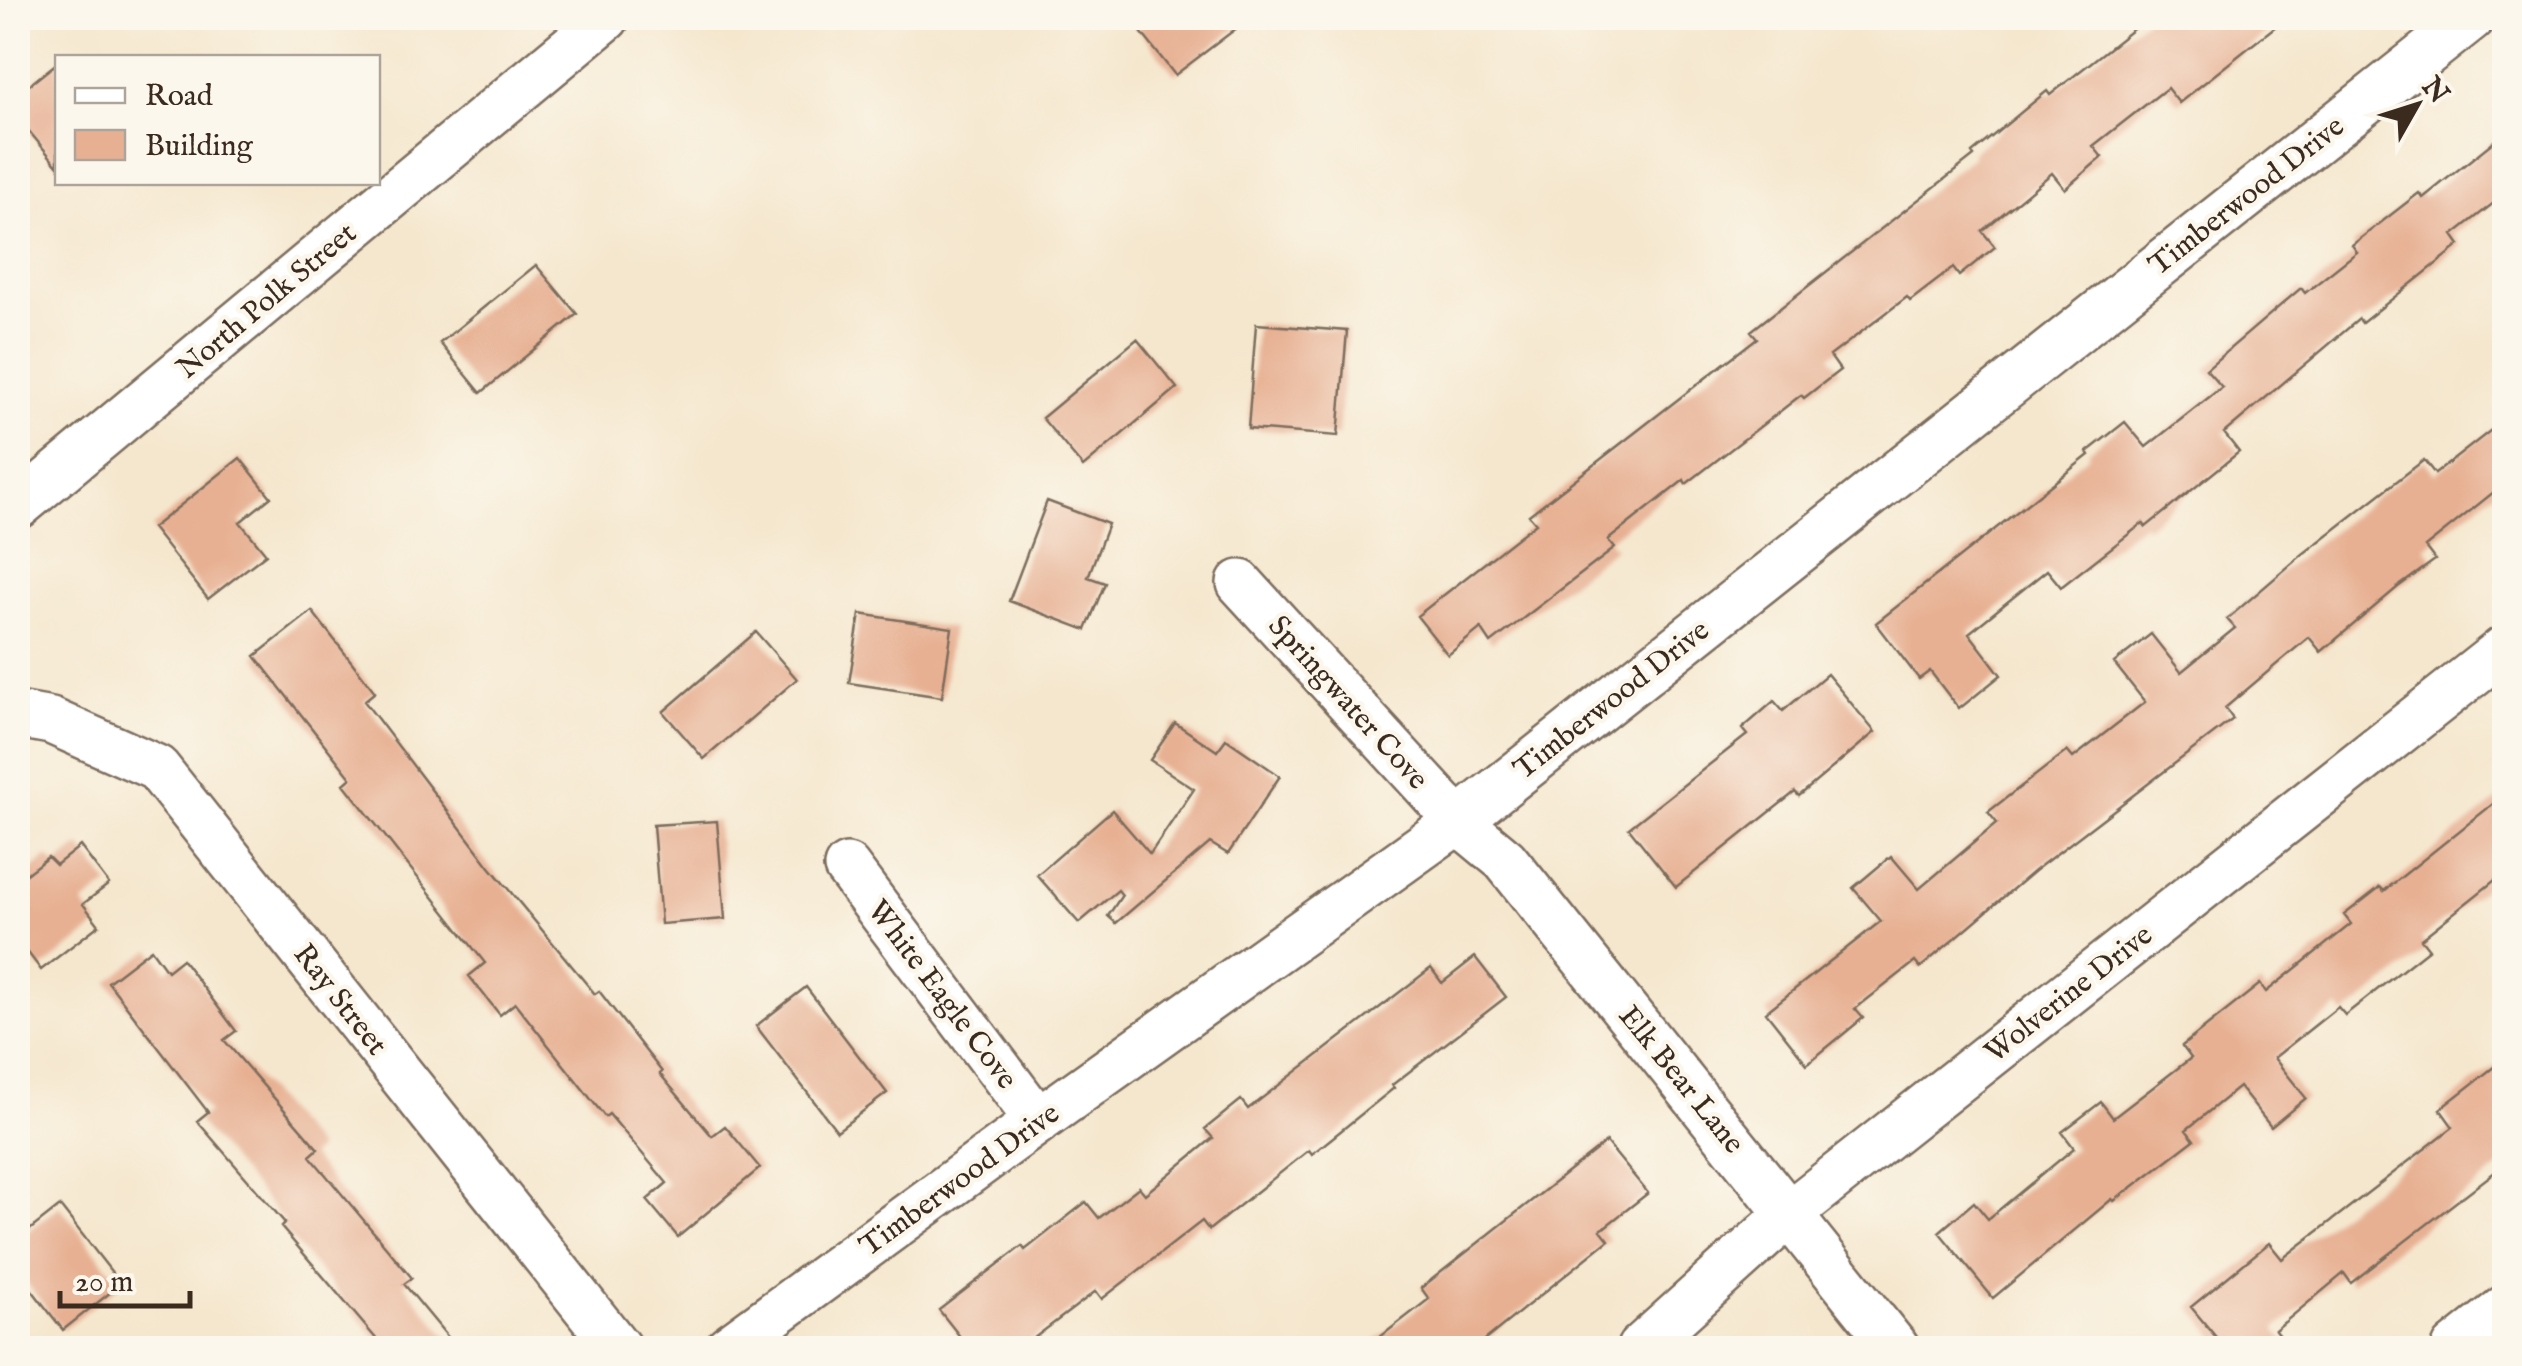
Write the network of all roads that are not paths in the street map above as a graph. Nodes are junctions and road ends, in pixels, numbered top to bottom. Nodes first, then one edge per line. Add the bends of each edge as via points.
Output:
1 (606, 18) edge
2 (2471, 18) edge
3 (18, 506) edge
4 (1240, 583) dead end
5 (2504, 649) edge
6 (18, 716) edge
7 (1458, 820) junction
8 (847, 868) dead end
9 (1038, 1121) junction
10 (1790, 1213) junction
11 (2504, 1309) edge
12 (618, 1348) edge
13 (728, 1348) edge
14 (1640, 1348) edge
15 (1896, 1348) edge
16 (2455, 1348) edge

1 - 3 street, North Polk Street
2 - 7 street, Timberwood Drive
4 - 7 street, Springwater Cove
5 - 10 street, Wolverine Drive
6 - 12 street, Ray Street via 51,721 157,768
7 - 9 street, Timberwood Drive
7 - 10 street, Elk Bear Lane via 1504,860
8 - 9 street, White Eagle Cove
9 - 13 street, Timberwood Drive
10 - 14 street, Wolverine Drive
10 - 15 street, Elk Bear Lane
11 - 16 street

